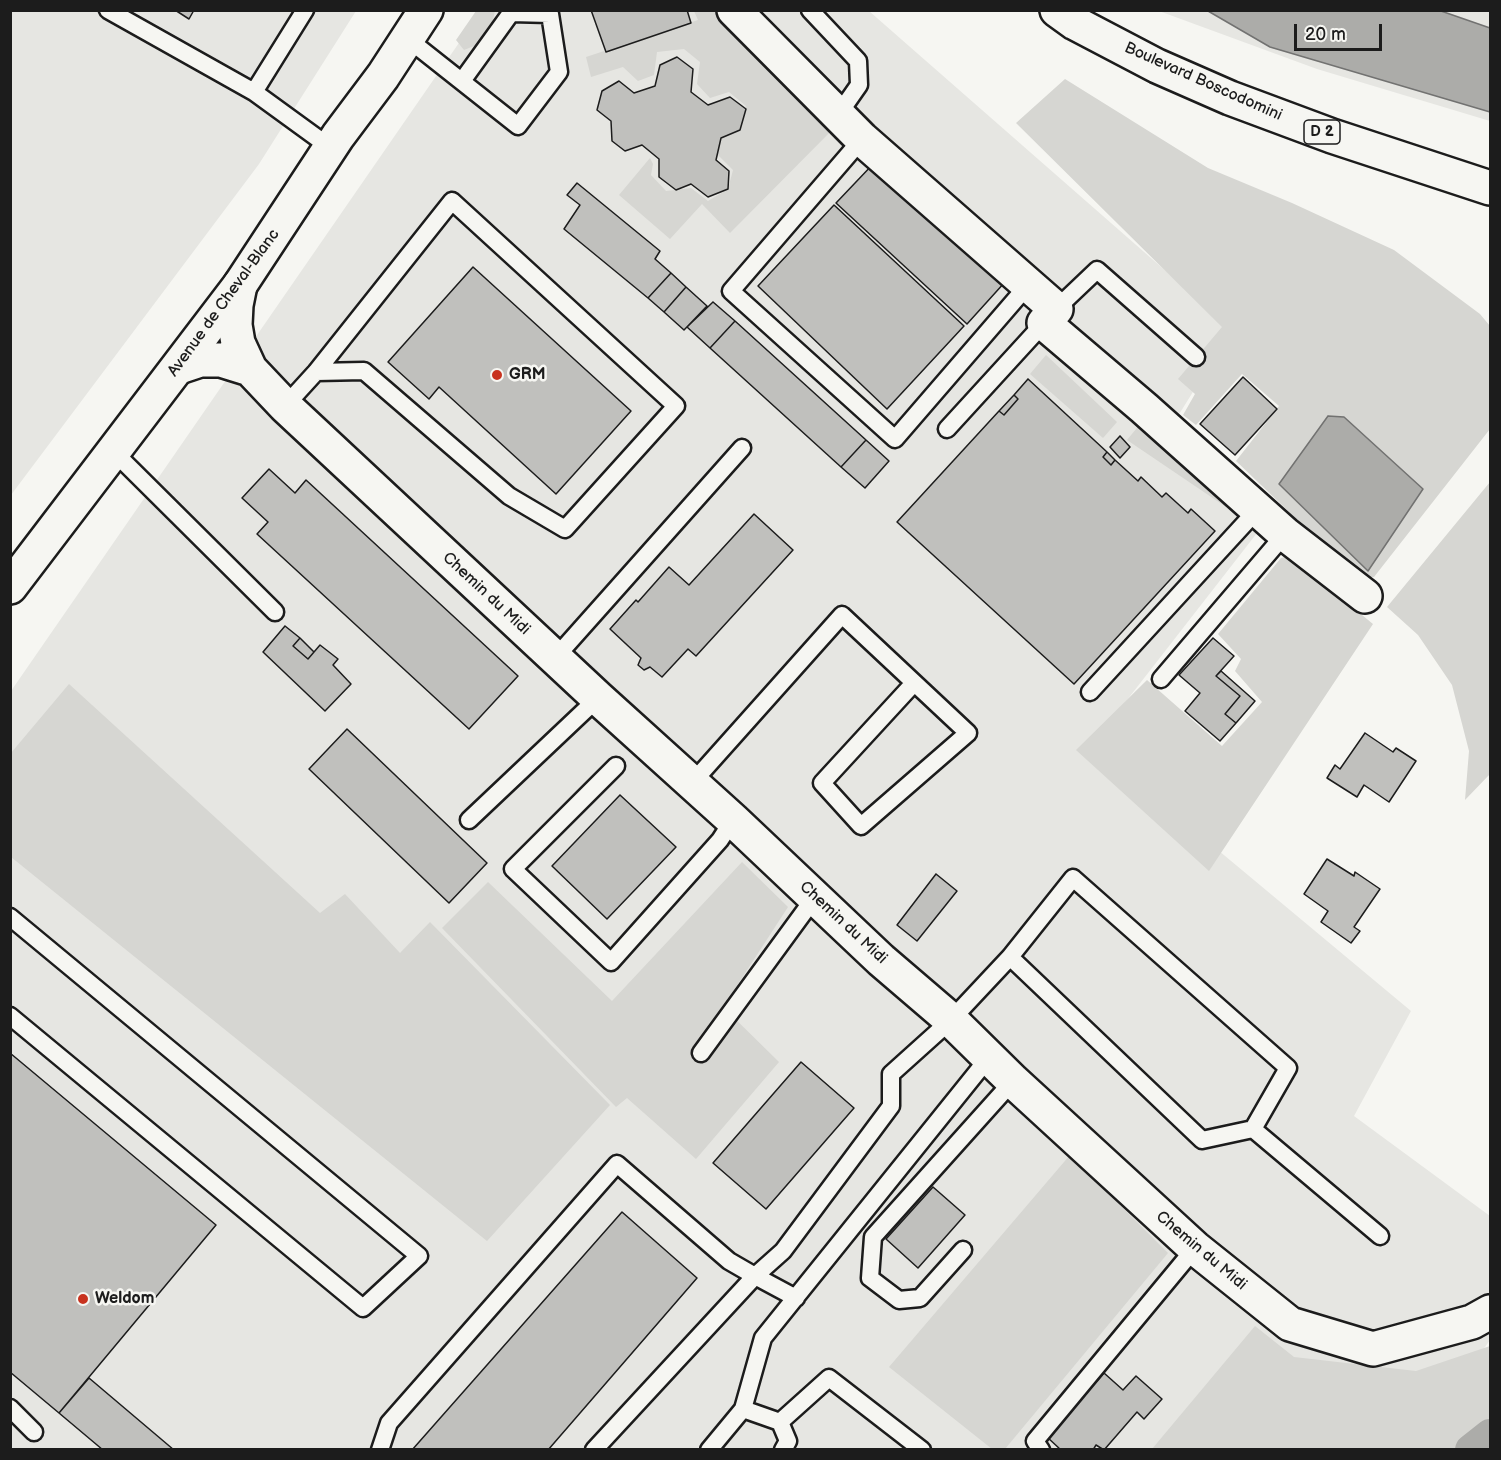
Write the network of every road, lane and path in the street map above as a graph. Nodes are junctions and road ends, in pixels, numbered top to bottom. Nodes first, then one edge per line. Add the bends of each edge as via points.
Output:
1 (305, 10) edge
2 (426, 10) edge
3 (734, 10) edge
4 (810, 10) edge
5 (1057, 10) edge
6 (109, 11) edge
7 (552, 12) edge
8 (404, 25) edge
9 (462, 81) junction
10 (254, 92) junction
11 (838, 115) junction
12 (329, 138) junction
13 (862, 139) junction
14 (1491, 188) edge
15 (267, 243) junction
16 (240, 285) junction
17 (1028, 285) junction
18 (1050, 316) junction
19 (1196, 357) dead end
20 (179, 367) junction
21 (250, 369) junction
22 (316, 372) junction
23 (285, 406) junction
24 (947, 429) dead end
25 (742, 448) dead end
26 (114, 452) junction
27 (1258, 509) junction
28 (1285, 534) junction
29 (10, 563) edge
30 (10, 587) edge
31 (1365, 596) dead end
32 (275, 612) dead end
33 (555, 658) junction
34 (1161, 679) dead end
35 (914, 683) junction
36 (1090, 692) dead end
37 (598, 698) junction
38 (616, 766) dead end
39 (692, 783) junction
40 (469, 820) dead end
41 (733, 820) junction
42 (815, 897) junction
43 (10, 916) edge
44 (1011, 957) junction
45 (10, 1016) edge
46 (951, 1020) junction
47 (701, 1053) dead end
48 (990, 1056) junction
49 (1013, 1081) junction
50 (1253, 1129) junction
51 (1380, 1236) dead end
52 (1195, 1248) junction
53 (963, 1250) dead end
54 (755, 1276) junction
55 (796, 1298) junction
56 (1491, 1312) edge
57 (10, 1408) edge
58 (743, 1408) junction
59 (780, 1422) junction
60 (34, 1432) dead end
61 (380, 1449) edge
62 (594, 1449) edge
63 (709, 1449) edge
64 (783, 1449) edge
65 (922, 1449) edge
66 (1041, 1449) edge

1 - 10 lane
2 - 8 street, Avenue de Cheval-Blanc
3 - 11 street
4 - 11 lane via 858,61 859,85
5 - 14 street, Boulevard Boscodomini / D 2 via 1157,66 1230,98
6 - 10 lane
7 - 9 lane via 511,12
7 - 9 lane via 559,72 518,126
8 - 9 lane
8 - 12 street, Avenue de Cheval-Blanc
10 - 12 lane
11 - 13 street
12 - 15 street, Avenue de Cheval-Blanc
12 - 15 lane via 329,179 292,229
12 - 29 street, Avenue de Cheval-Blanc
13 - 17 street
13 - 17 lane via 731,291 895,439
15 - 16 street, Avenue de Cheval-Blanc
16 - 20 street, Avenue de Cheval-Blanc
16 - 21 street, Chemin du Midi via 235,325
17 - 18 street
18 - 19 lane via 1097,270
18 - 24 lane
18 - 27 street
20 - 21 street, Chemin du Midi via 200,360 221,360
20 - 26 street, Avenue de Cheval-Blanc
21 - 23 street, Chemin du Midi
22 - 22 lane via 452,201 676,406 565,529 509,496 364,371
22 - 23 lane
23 - 33 street, Chemin du Midi
25 - 33 lane
26 - 30 street, Avenue de Cheval-Blanc
26 - 32 lane
27 - 28 street
27 - 36 lane
28 - 31 street
28 - 34 lane
33 - 37 street, Chemin du Midi
35 - 35 lane via 968,733 861,826 822,783
35 - 39 lane via 842,615
37 - 39 street, Chemin du Midi
37 - 40 lane
38 - 41 lane via 513,869 611,962 720,840
39 - 41 street, Chemin du Midi
41 - 42 street, Chemin du Midi
42 - 46 street, Chemin du Midi
42 - 47 lane
43 - 45 lane via 419,1256 363,1308
44 - 46 lane
44 - 50 lane via 1202,1140
44 - 50 lane via 1073,878 1288,1068
46 - 48 street, Chemin du Midi
46 - 54 lane via 891,1074 891,1106 783,1251
48 - 49 street, Chemin du Midi
48 - 55 lane
49 - 52 street, Chemin du Midi
49 - 53 lane via 873,1237 870,1278 899,1300 920,1298
50 - 51 lane
52 - 56 street, Chemin du Midi via 1290,1324 1372,1349 1472,1322
52 - 66 lane via 1035,1441
54 - 55 lane
54 - 61 lane via 729,1261 617,1164 389,1423
54 - 62 lane
55 - 58 lane via 763,1338
57 - 60 lane
58 - 59 lane
58 - 63 lane
59 - 64 lane via 788,1441
59 - 65 lane via 829,1378

